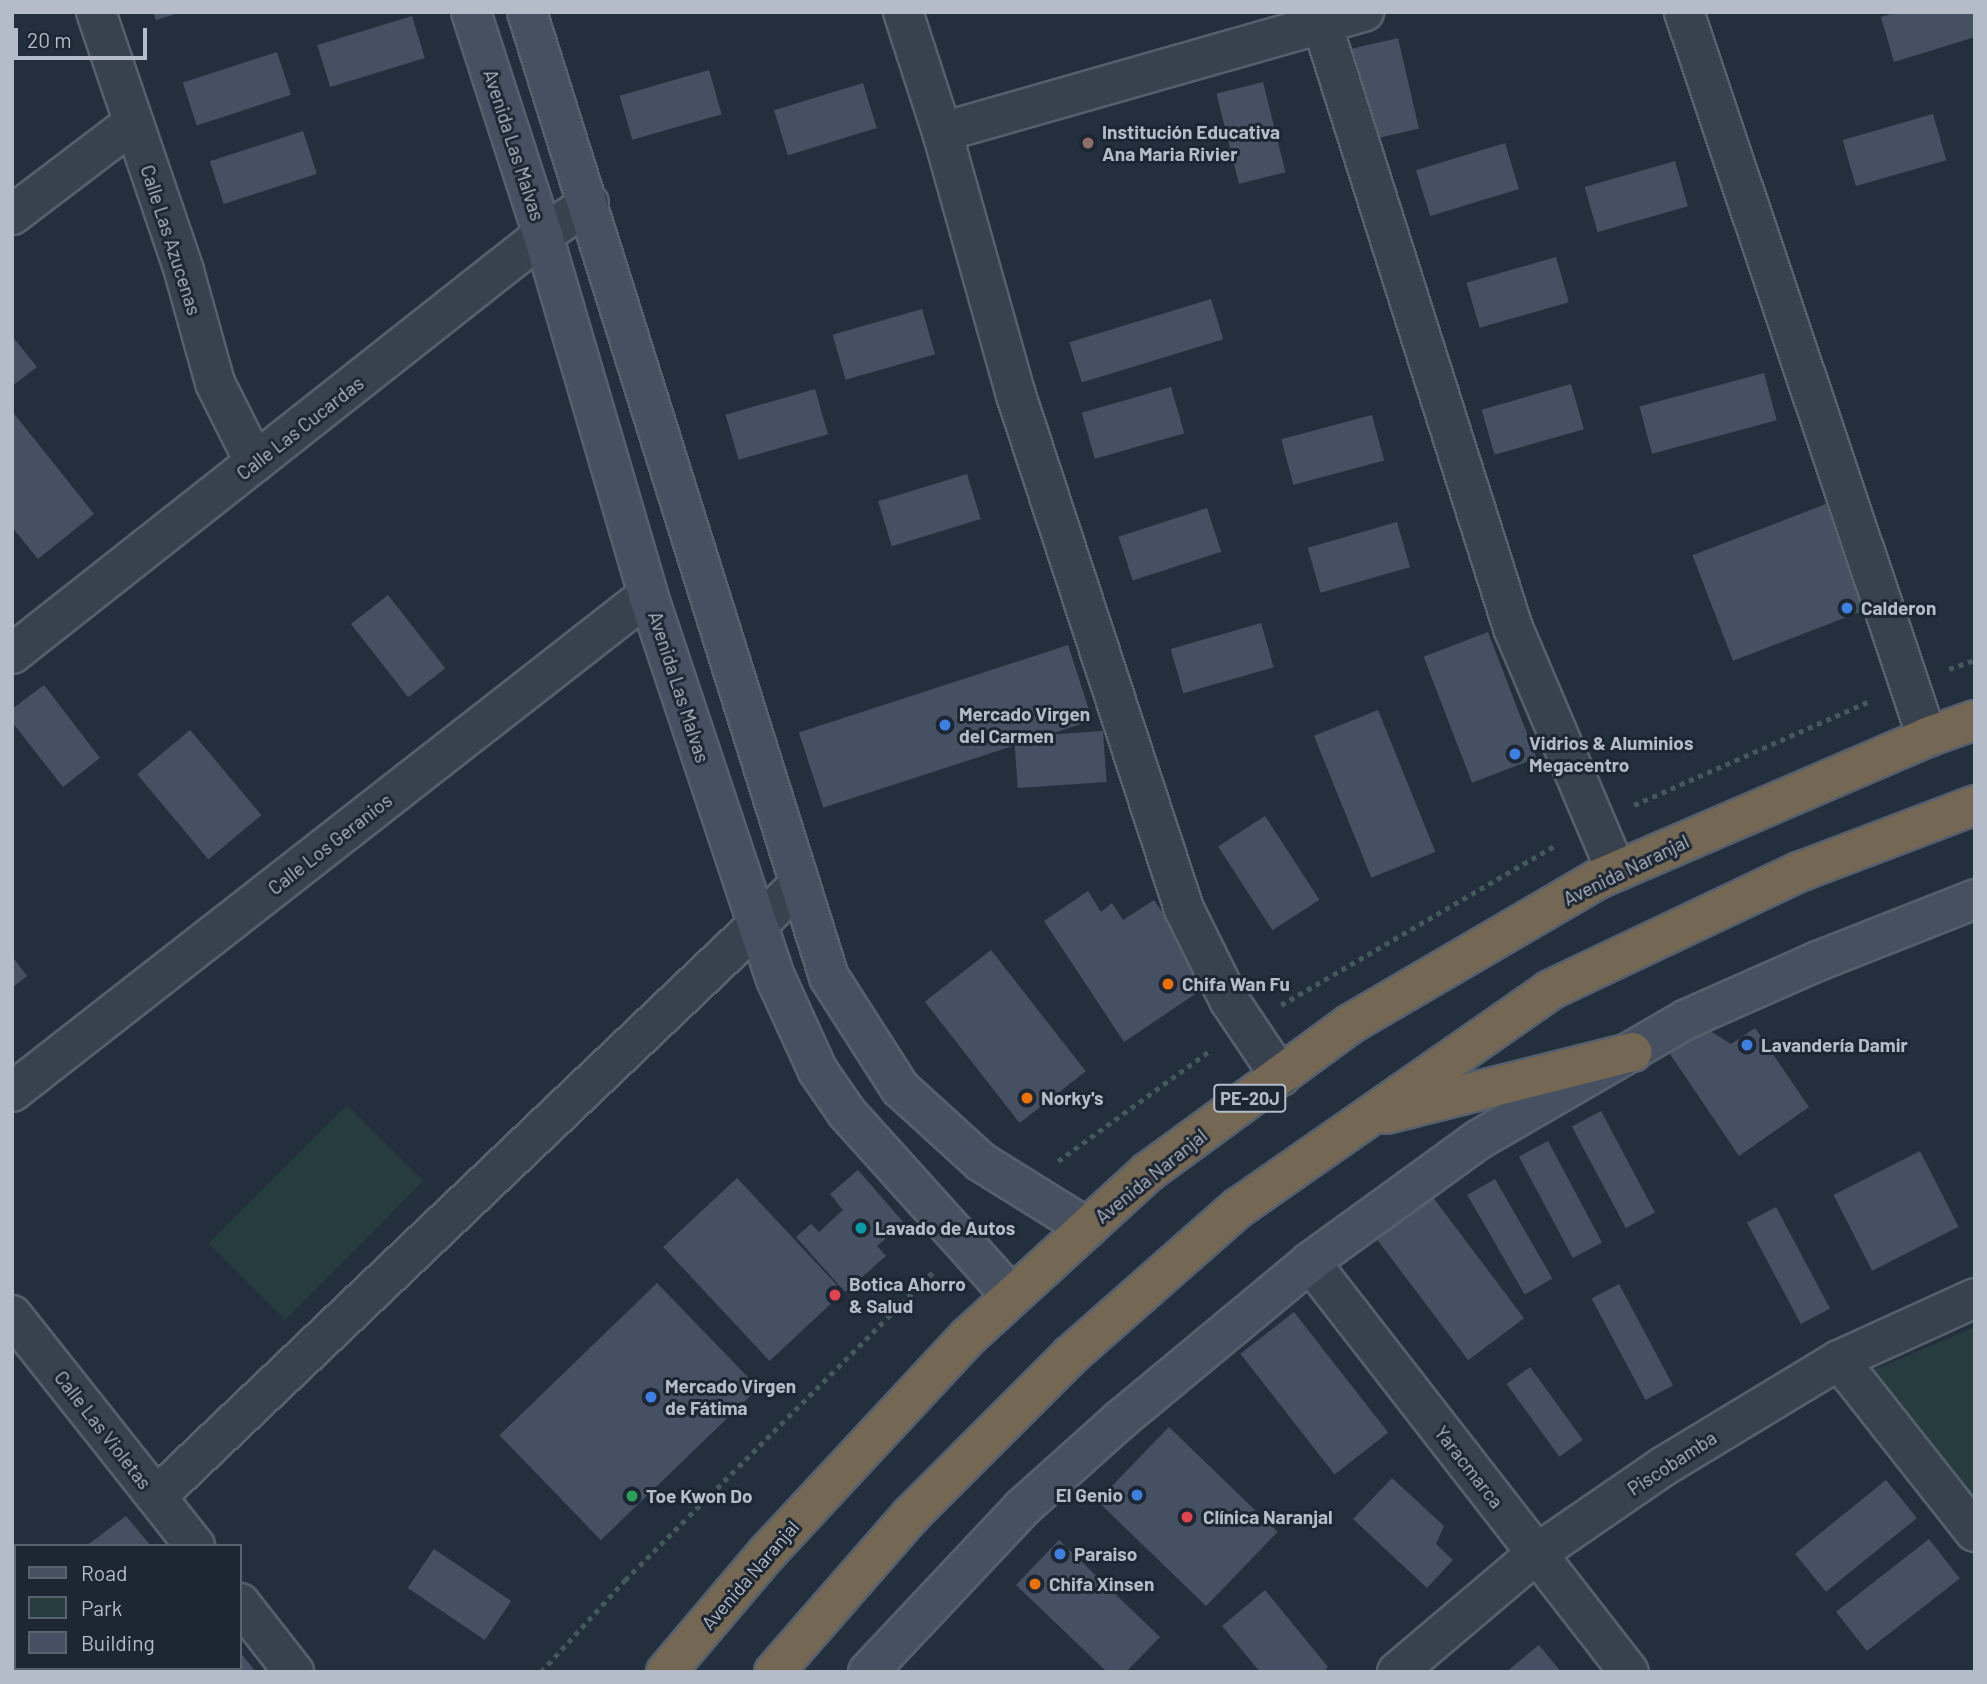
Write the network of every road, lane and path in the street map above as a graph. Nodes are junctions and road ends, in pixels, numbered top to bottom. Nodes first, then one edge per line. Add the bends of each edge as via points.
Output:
1 (96, 12) edge
2 (471, 12) edge
3 (527, 12) edge
4 (903, 12) edge
5 (1364, 12) edge
6 (1684, 12) edge
7 (1322, 24) junction
8 (132, 124) junction
9 (942, 132) junction
10 (589, 204) junction
11 (12, 215) edge
12 (543, 235) junction
13 (255, 463) junction
14 (648, 595) junction
15 (12, 654) edge
16 (1975, 720) edge
17 (1927, 737) junction
18 (1975, 805) edge
19 (1616, 871) junction
20 (800, 884) junction
21 (1975, 899) edge
22 (757, 923) junction
23 (1632, 1052) junction
24 (1280, 1076) junction
25 (12, 1092) edge
26 (1363, 1120) junction
27 (1087, 1228) junction
28 (1310, 1262) junction
29 (1012, 1296) junction
30 (1975, 1298) edge
31 (12, 1315) edge
32 (1839, 1360) junction
33 (156, 1497) junction
34 (1975, 1532) edge
35 (193, 1544) edge
36 (1536, 1554) junction
37 (242, 1606) edge
38 (294, 1672) edge
39 (666, 1672) edge
40 (774, 1672) edge
41 (868, 1672) edge
42 (1397, 1672) edge
43 (1629, 1672) edge

1 - 8 street, Calle Las Azucenas
2 - 12 street, Avenida Las Malvas
3 - 10 street
4 - 9 street
5 - 7 street
6 - 17 street
7 - 9 street
7 - 19 street via 1513,628
8 - 11 street
8 - 13 street, Calle Las Azucenas via 184,271 215,383
9 - 24 street via 1016,395 1184,909 1229,1000
10 - 12 street, Calle Las Cucardas
10 - 20 street
12 - 13 street, Calle Las Cucardas
12 - 14 street, Avenida Las Malvas
13 - 15 street, Calle Las Cucardas
14 - 22 street, Avenida Las Malvas
14 - 25 street, Calle Los Geranios
16 - 17 highway, Avenida Naranjal / PE-20J
17 - 19 highway, Avenida Naranjal / PE-20J
18 - 26 highway via 1799,872 1550,990
19 - 24 highway, Avenida Naranjal / PE-20J via 1350,1024
20 - 22 street
20 - 27 street via 829,977 900,1088 981,1162
21 - 23 street via 1687,1019
22 - 29 street, Avenida Las Malvas via 776,979 818,1071 847,1113
22 - 33 street
23 - 26 highway
23 - 28 street via 1478,1140
24 - 27 highway, Avenida Naranjal / PE-20J via 1148,1172
26 - 40 highway via 1238,1208 1071,1355 911,1515
27 - 29 highway, Avenida Naranjal / PE-20J
28 - 36 street, Yaracmarca
28 - 41 street via 1022,1508
29 - 39 highway, Avenida Naranjal / PE-20J via 969,1336 767,1553
30 - 32 street, Piscobamba
31 - 33 street, Calle Las Violetas
32 - 34 street
32 - 36 street, Piscobamba via 1664,1466
33 - 35 street, Calle Las Violetas
36 - 42 street, Piscobamba
36 - 43 street, Yaracmarca
37 - 38 street

